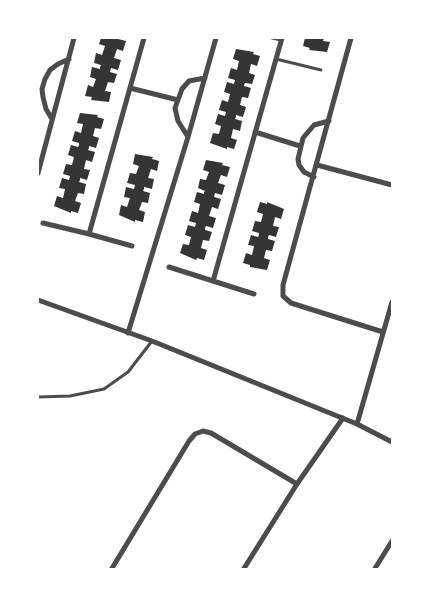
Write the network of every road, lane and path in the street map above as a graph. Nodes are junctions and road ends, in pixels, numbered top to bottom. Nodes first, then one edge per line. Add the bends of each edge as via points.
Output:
1 (74, 38) edge
2 (144, 38) edge
3 (216, 38) edge
4 (272, 38) edge
5 (351, 38) edge
6 (282, 39) edge
7 (69, 59) junction
8 (276, 59) junction
9 (321, 70) dead end
10 (205, 78) junction
11 (40, 83) edge
12 (130, 88) junction
13 (178, 100) junction
14 (52, 119) junction
15 (329, 121) junction
16 (255, 132) junction
17 (188, 138) junction
18 (300, 146) junction
19 (317, 165) junction
20 (38, 173) edge
21 (314, 177) junction
22 (392, 185) edge
23 (43, 223) dead end
24 (89, 234) junction
25 (132, 246) dead end
26 (169, 267) dead end
27 (213, 281) junction
28 (254, 294) dead end
29 (38, 300) edge
30 (392, 302) edge
31 (383, 332) junction
32 (128, 333) junction
33 (152, 341) junction
34 (38, 397) edge
35 (343, 418) junction
36 (357, 424) junction
37 (392, 442) edge
38 (297, 484) junction
39 (392, 541) edge
40 (111, 570) edge
41 (243, 570) edge
42 (374, 570) edge

1 - 7 street
2 - 12 street
3 - 10 street
4 - 6 lane
5 - 15 street
6 - 8 street
7 - 11 street via 50,70
7 - 14 street
8 - 9 lane
8 - 16 street
10 - 13 street via 189,81
10 - 17 street
11 - 14 street via 46,109
12 - 13 street
12 - 24 street
13 - 17 street via 175,108 178,121
14 - 20 street
15 - 18 street via 314,125 302,138
15 - 19 street
16 - 18 street
16 - 27 street
17 - 32 street
18 - 21 street via 299,165
19 - 21 street
19 - 22 street
21 - 31 street via 283,285 283,296 291,303
23 - 24 street
24 - 25 street
26 - 27 street
27 - 28 street
29 - 32 street
30 - 31 street
31 - 36 street
32 - 33 street
33 - 34 lane via 128,372 104,389 70,396
33 - 35 street
35 - 36 street
35 - 38 street
36 - 37 street
38 - 40 street via 211,433 195,434
38 - 41 street
39 - 42 street

